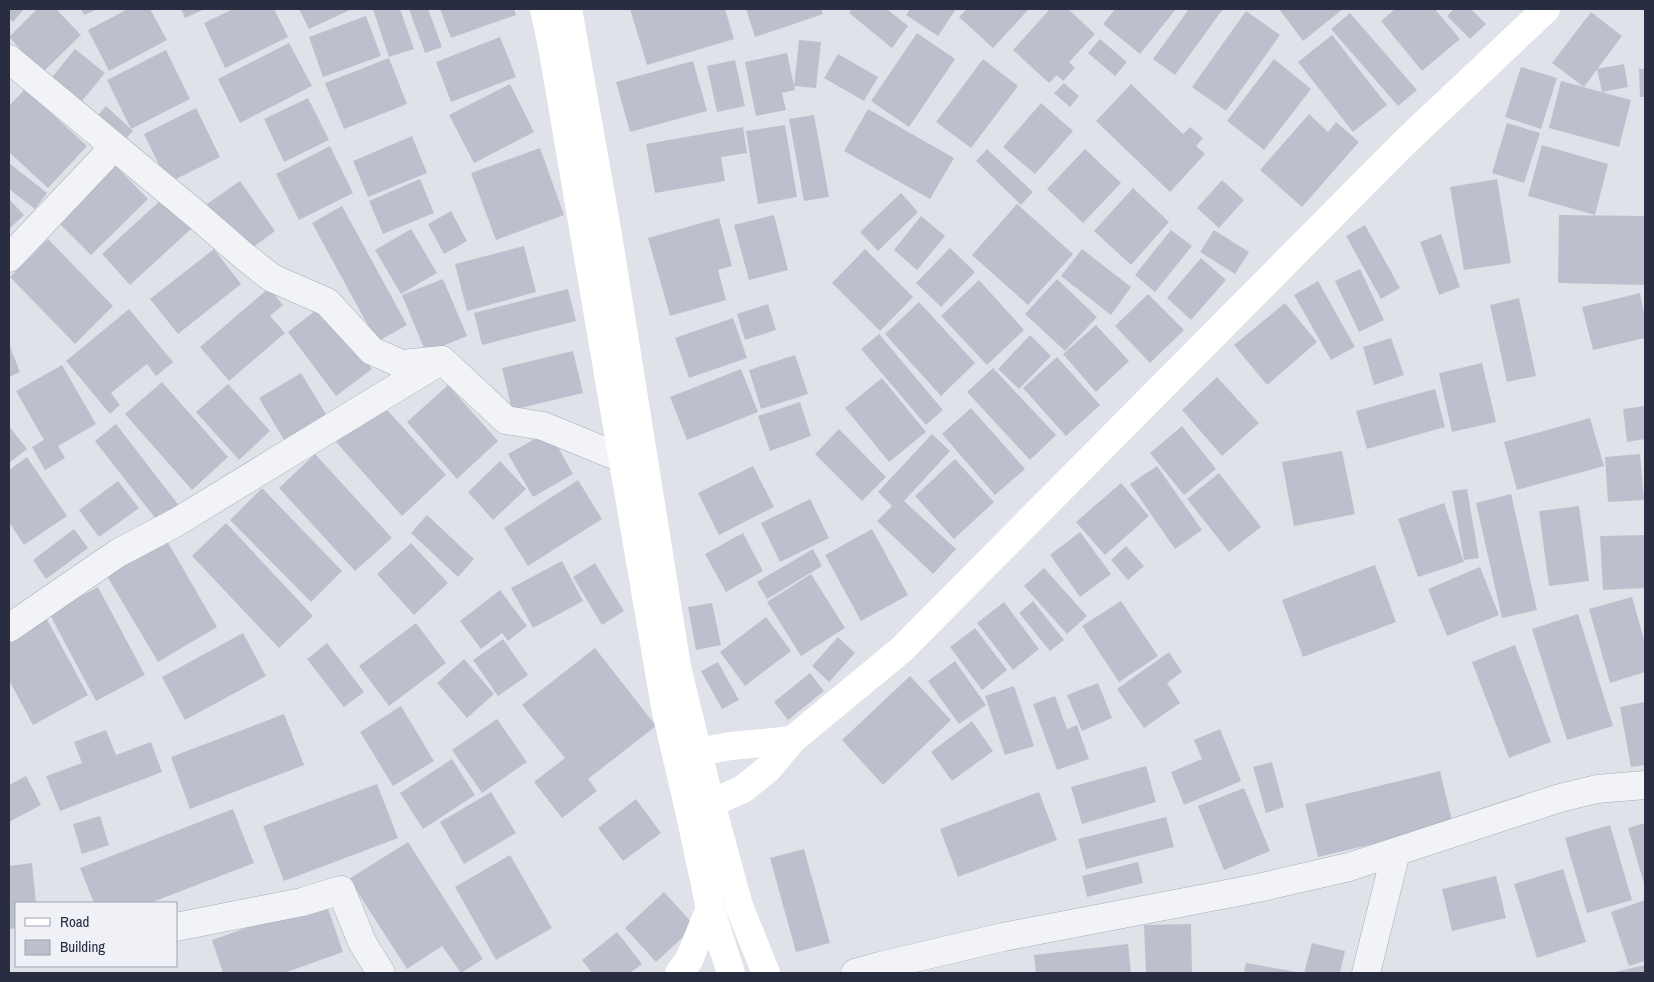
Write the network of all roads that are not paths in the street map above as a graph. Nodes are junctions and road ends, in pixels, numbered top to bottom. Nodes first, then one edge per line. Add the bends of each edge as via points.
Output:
1 (544, 9) edge
2 (568, 9) edge
3 (1546, 9) edge
4 (9, 59) edge
5 (114, 147) junction
6 (9, 258) edge
7 (442, 360) junction
8 (621, 458) junction
9 (9, 628) edge
10 (792, 740) junction
11 (687, 754) junction
12 (1645, 785) edge
13 (700, 806) junction
14 (1396, 852) junction
15 (710, 908) junction
16 (178, 927) edge
17 (763, 972) edge
18 (381, 973) edge
19 (679, 973) edge
20 (731, 973) edge
21 (855, 973) edge
22 (1366, 973) edge

1 - 8 main road
2 - 11 main road via 608,234 677,667
3 - 10 main road via 1403,144 901,650
4 - 5 street
5 - 6 street
5 - 7 street via 272,278 327,302 372,351 402,364
7 - 8 street via 506,420 543,426
7 - 9 street via 175,523 118,553
8 - 11 main road via 664,708
10 - 11 main road
10 - 13 main road via 768,769 744,789
11 - 13 main road
12 - 14 street via 1596,789
13 - 15 main road
13 - 17 main road
14 - 21 street via 1349,867 1258,888 1004,937
14 - 22 street
15 - 19 main road via 689,960
15 - 20 main road
16 - 18 street via 302,902 341,890 362,942

